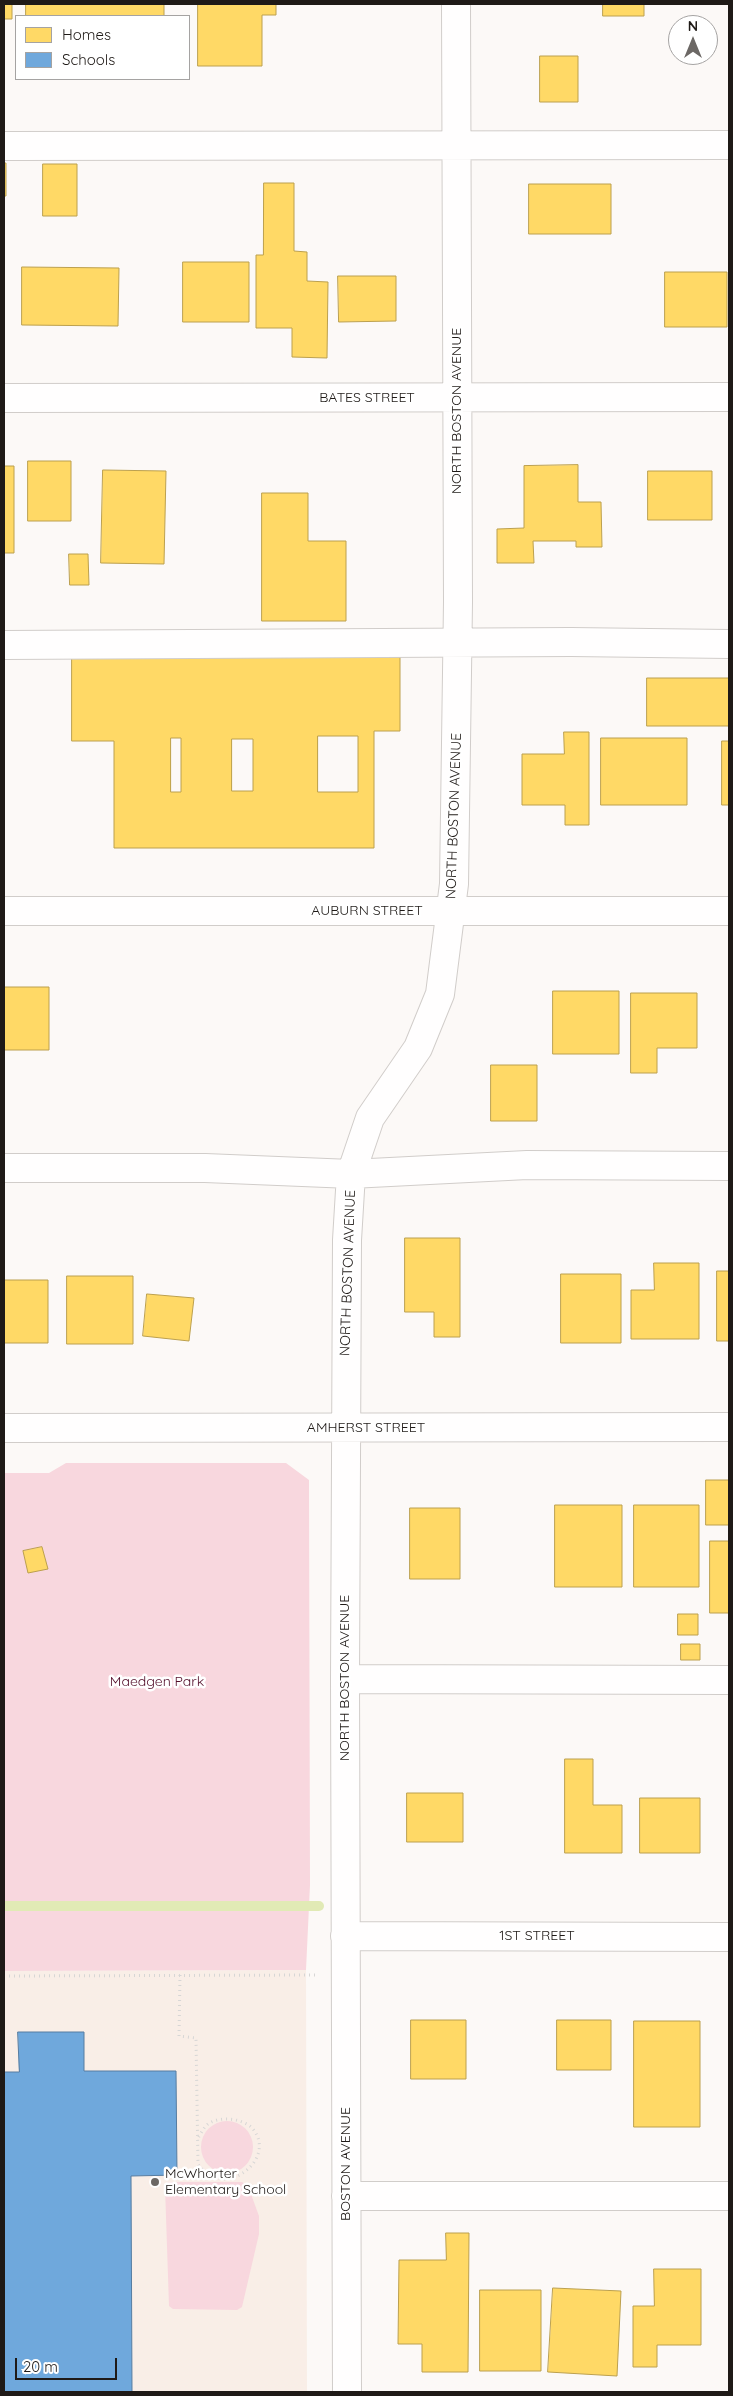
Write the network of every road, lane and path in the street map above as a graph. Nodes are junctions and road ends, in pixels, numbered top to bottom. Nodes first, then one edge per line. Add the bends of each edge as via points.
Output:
1 (456, 4) edge
2 (456, 145) junction
3 (729, 145) edge
4 (4, 146) edge
5 (729, 397) edge
6 (4, 398) edge
7 (457, 398) junction
8 (457, 644) junction
9 (729, 644) edge
10 (4, 645) edge
11 (4, 911) edge
12 (450, 911) junction
13 (729, 911) edge
14 (729, 1166) edge
15 (4, 1168) edge
16 (351, 1174) junction
17 (729, 1427) edge
18 (4, 1428) edge
19 (345, 1428) junction
20 (345, 1679) junction
21 (729, 1680) edge
22 (345, 1936) junction
23 (729, 1937) edge
24 (180, 1975) junction
25 (346, 1975) junction
26 (4, 1976) edge
27 (197, 2140) junction
28 (346, 2196) junction
29 (729, 2196) edge
30 (347, 2392) edge

1 - 2 street, NORTH BOSTON AVENUE
2 - 3 street
2 - 4 street
2 - 7 street, NORTH BOSTON AVENUE
5 - 7 street, BATES STREET
6 - 7 street, BATES STREET
7 - 8 street, NORTH BOSTON AVENUE
8 - 9 street
8 - 10 street
8 - 12 street, NORTH BOSTON AVENUE via 454,884
11 - 12 street, AUBURN STREET
12 - 13 street, AUBURN STREET
12 - 16 street, NORTH BOSTON AVENUE via 440,994 418,1048 370,1118
14 - 16 street via 527,1165
15 - 16 street via 205,1168
16 - 19 street, NORTH BOSTON AVENUE via 346,1240
17 - 19 street, AMHERST STREET
18 - 19 street, AMHERST STREET
19 - 20 street, NORTH BOSTON AVENUE
20 - 21 street
20 - 22 street, NORTH BOSTON AVENUE
22 - 23 street, 1ST STREET
22 - 25 street, BOSTON AVENUE
24 - 25 path
24 - 26 path
24 - 27 path via 180,2036 196,2038
25 - 28 street, BOSTON AVENUE
27 - 27 path via 198,2164 215,2177 224,2179 244,2174 256,2159 257,2136 251,2127 241,2122 226,2119 209,2124
28 - 29 street
28 - 30 street, BOSTON AVENUE

